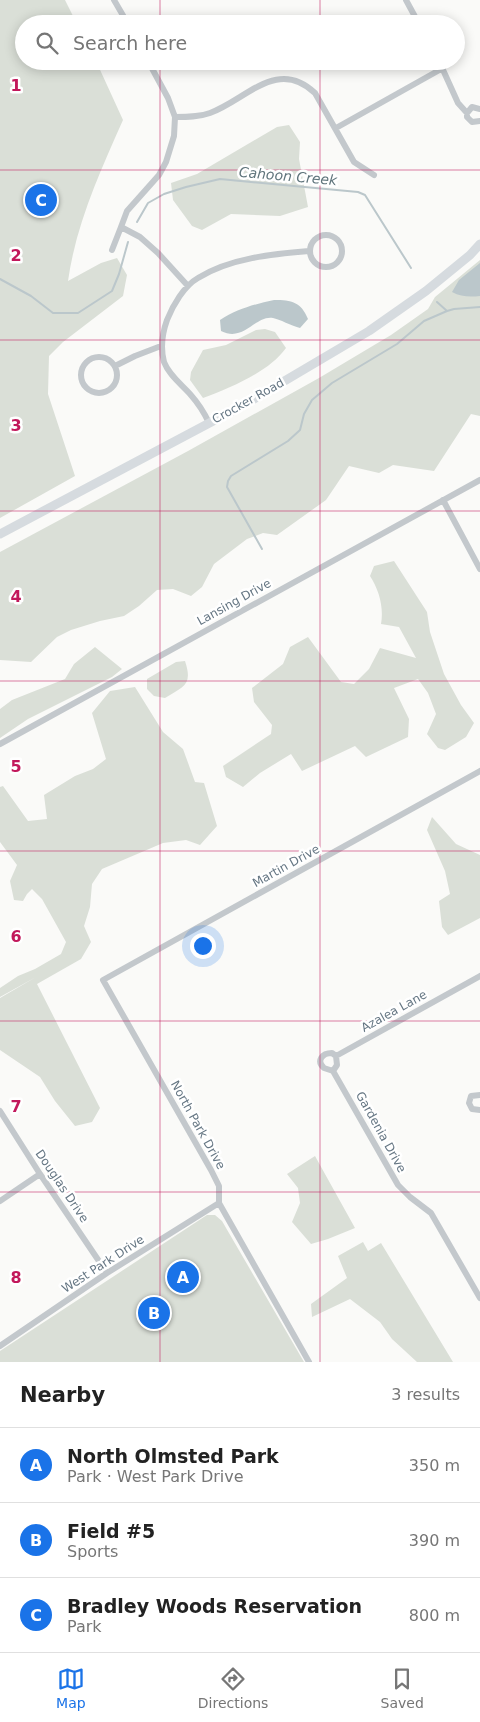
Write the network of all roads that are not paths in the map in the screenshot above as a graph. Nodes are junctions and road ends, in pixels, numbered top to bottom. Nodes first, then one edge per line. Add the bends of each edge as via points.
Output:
1 (114, 0) edge
2 (406, 0) edge
3 (123, 15) edge
4 (414, 15) edge
5 (153, 70) edge
6 (431, 70) edge
7 (444, 70) edge
8 (480, 109) edge
9 (467, 113) junction
10 (175, 117) junction
11 (480, 121) edge
12 (336, 128) junction
13 (374, 175) dead end
14 (121, 227) junction
15 (480, 244) edge
16 (112, 250) dead end
17 (309, 251) junction
18 (188, 286) junction
19 (162, 346) junction
20 (115, 366) junction
21 (209, 423) junction
22 (480, 480) edge
23 (443, 500) junction
24 (0, 534) edge
25 (480, 568) edge
26 (0, 744) edge
27 (480, 771) edge
28 (480, 976) edge
29 (103, 980) joint
30 (336, 1056) junction
31 (320, 1059) joint
32 (333, 1071) junction
33 (480, 1095) edge
34 (480, 1110) edge
35 (0, 1111) edge
36 (40, 1174) junction
37 (0, 1201) edge
38 (219, 1203) junction
39 (107, 1274) junction
40 (480, 1298) edge
41 (0, 1346) edge
42 (310, 1362) edge

1 - 3 street
2 - 4 street
5 - 10 street
6 - 12 street
7 - 9 street via 458,103
8 - 9 street via 472,107
9 - 11 street via 472,122
10 - 12 street via 211,113 265,82 278,79 306,85 315,93
10 - 14 street via 174,136 166,162 127,212
12 - 13 street via 354,162
14 - 16 street
14 - 18 street via 146,242
15 - 21 main road, Crocker Road via 426,291 369,331
17 - 17 street via 312,260 326,267 336,264 342,250 338,240 328,235 313,240
17 - 18 street via 262,255 218,268
18 - 19 street via 170,312
19 - 20 street
19 - 21 street via 164,363 199,404
20 - 20 street via 106,358 89,360 82,369 82,381 90,390 107,391 115,383
21 - 24 main road, Crocker Road
22 - 23 street, Lansing Drive
23 - 25 street
23 - 26 street, Lansing Drive
27 - 29 street, Martin Drive
28 - 30 street, Azalea Lane
29 - 38 street, North Park Drive via 211,1170 219,1186
30 - 31 street, Azalea Lane via 328,1053
30 - 32 street via 337,1065
31 - 32 street, Gardenia Drive via 322,1067
32 - 40 street, Gardenia Drive via 394,1178 410,1197 431,1213
33 - 34 street via 471,1096 469,1103 472,1109
35 - 36 street, Douglas Drive
36 - 37 street
36 - 39 street, Douglas Drive
38 - 39 street, West Park Drive
38 - 42 street, North Park Drive
39 - 41 street, West Park Drive

